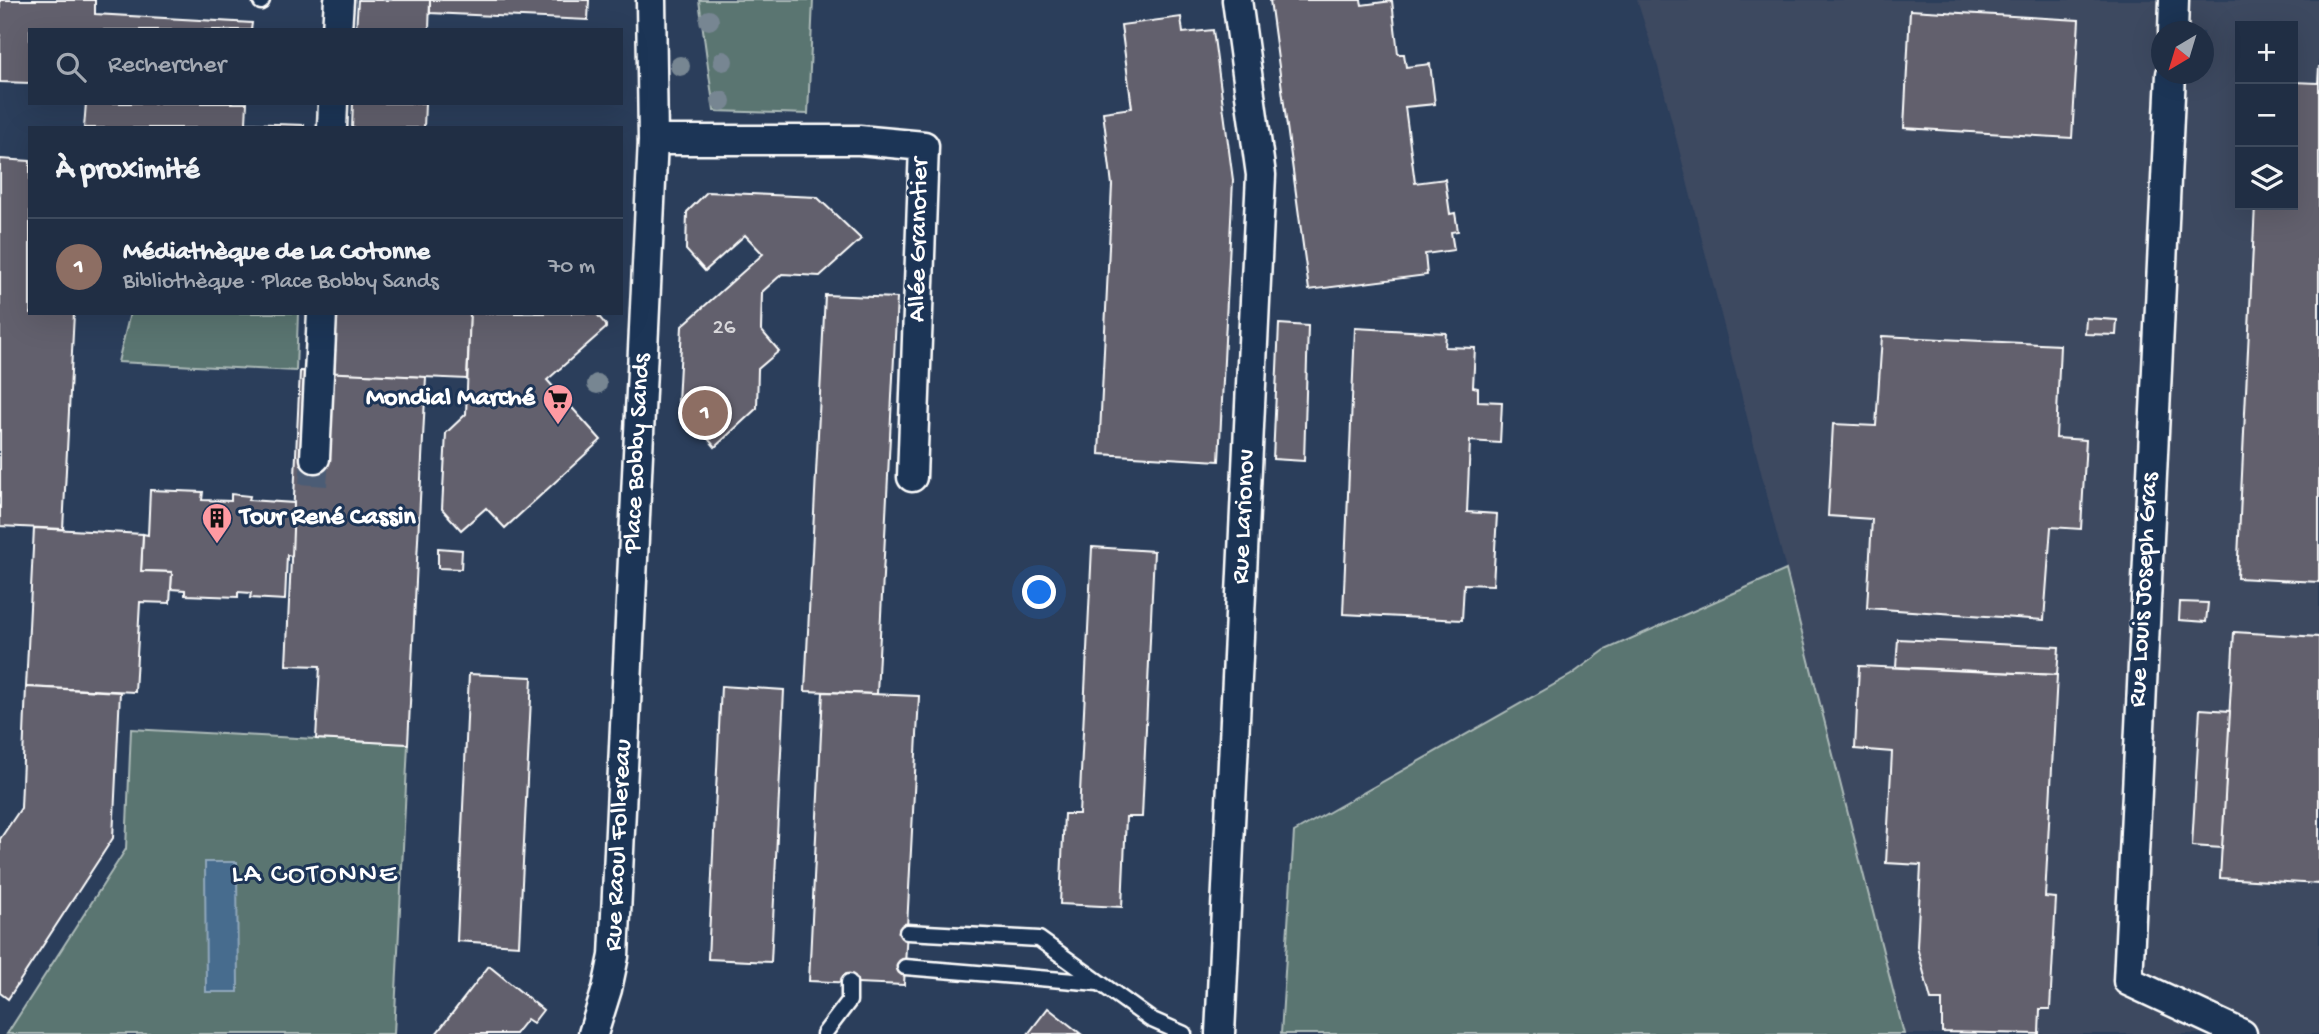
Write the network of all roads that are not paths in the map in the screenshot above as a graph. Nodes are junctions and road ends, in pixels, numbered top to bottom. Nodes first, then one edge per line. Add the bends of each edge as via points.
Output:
1 (339, 0) edge
2 (651, 0) edge
3 (1237, 0) edge
4 (2174, 0) edge
5 (2173, 21) edge
6 (337, 28) edge
7 (2171, 84) edge
8 (333, 105) edge
9 (332, 126) edge
10 (653, 140) junction
11 (322, 315) edge
12 (315, 458) tunnel mouth
13 (912, 477) dead end
14 (628, 653) joint
15 (907, 932) dead end
16 (905, 967) dead end
17 (849, 982) dead end
18 (1099, 983) junction
19 (593, 1034) edge
20 (824, 1034) edge
21 (1184, 1034) edge
22 (1220, 1034) edge
23 (2242, 1034) edge

1 - 6 street
2 - 10 street, Place Bobby Sands
3 - 22 street, Rue Larionov via 1262,176
4 - 5 street
7 - 23 street, Rue Louis Joseph Gras via 2128,981
8 - 9 street
10 - 13 street, Allée Granotier via 859,140 925,146
10 - 14 street, Place Bobby Sands
11 - 12 street
14 - 19 street, Rue Raoul Follereau via 614,956
15 - 18 lane via 1039,939
16 - 18 lane
17 - 20 lane via 849,1001
18 - 21 lane via 1150,1019

